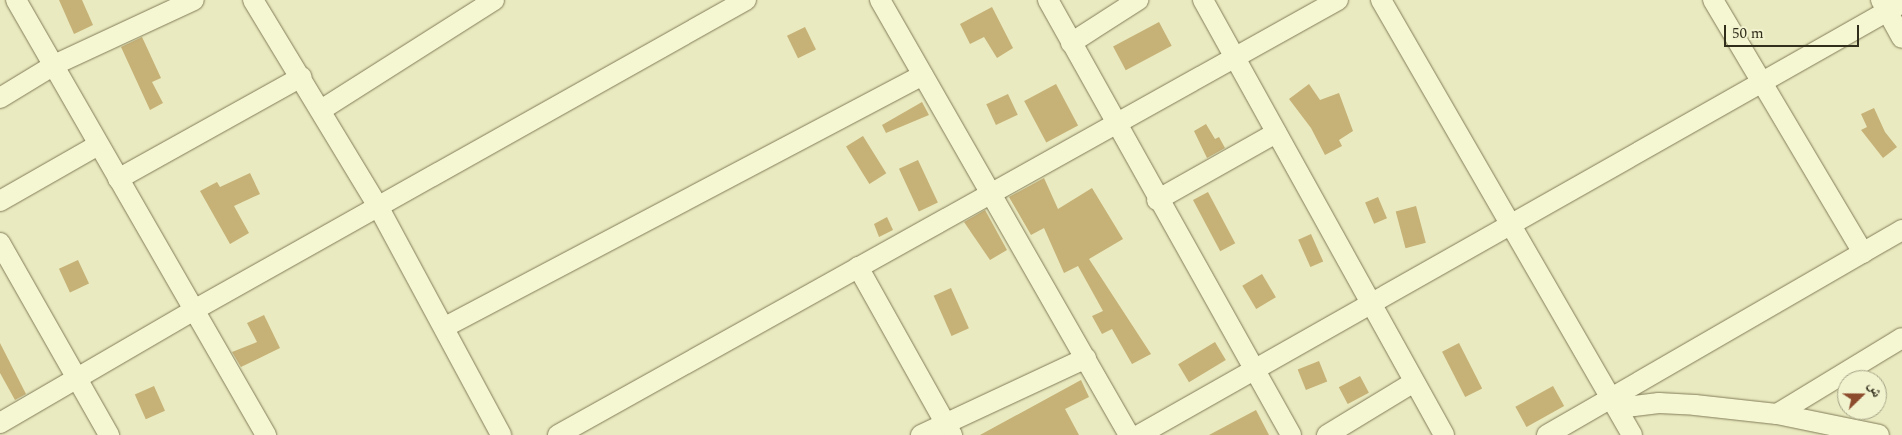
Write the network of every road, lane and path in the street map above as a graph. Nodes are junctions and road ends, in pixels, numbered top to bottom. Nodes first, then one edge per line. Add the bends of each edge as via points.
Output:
1 (16, 0) edge
2 (194, 0) edge
3 (253, 0) edge
4 (494, 0) edge
5 (746, 0) edge
6 (880, 0) edge
7 (1048, 0) edge
8 (1138, 0) edge
9 (1203, 0) edge
10 (1338, 0) edge
11 (1381, 0) edge
12 (1713, 0) edge
13 (1890, 5) edge
14 (1902, 38) edge
15 (1071, 42) junction
16 (1235, 57) junction
17 (54, 65) junction
18 (923, 75) junction
19 (301, 77) junction
20 (1762, 83) junction
21 (0, 98) edge
22 (321, 110) junction
23 (1115, 122) junction
24 (1276, 133) junction
25 (98, 145) junction
26 (118, 179) junction
27 (989, 194) junction
28 (1157, 200) junction
29 (0, 202) edge
30 (379, 208) junction
31 (1511, 225) junction
32 (1902, 230) edge
33 (0, 243) edge
34 (1862, 253) junction
35 (858, 268) junction
36 (1370, 305) junction
37 (194, 310) junction
38 (445, 327) junction
39 (1902, 338) edge
40 (1086, 358) junction
41 (1254, 370) junction
42 (76, 379) junction
43 (1414, 382) junction
44 (1615, 403) junction
45 (1777, 414) junction
46 (0, 423) edge
47 (949, 429) edge
48 (109, 435) edge
49 (266, 435) edge
50 (502, 435) edge
51 (558, 435) edge
52 (921, 435) edge
53 (1130, 435) edge
54 (1139, 435) edge
55 (1291, 435) edge
56 (1327, 435) edge
57 (1444, 435) edge
58 (1548, 435) edge
59 (1632, 435) edge
60 (1879, 435) edge

1 - 17 street
2 - 17 street
3 - 19 street
4 - 22 street
5 - 30 street
6 - 18 street
7 - 15 street
8 - 15 street
9 - 16 street
10 - 16 street
11 - 31 street
12 - 20 street
13 - 14 street
13 - 20 street
15 - 23 street
16 - 23 street
16 - 24 street
17 - 21 street
17 - 25 street
18 - 27 street
18 - 38 street
19 - 22 street
19 - 26 street
20 - 31 street
20 - 34 street
22 - 30 street
23 - 27 street
23 - 28 street
24 - 28 street
24 - 36 street
25 - 26 street
25 - 29 street
26 - 37 street
27 - 35 street
27 - 40 street
28 - 41 street
30 - 37 street
30 - 38 street
31 - 36 street
31 - 44 street
32 - 34 street
33 - 42 street
34 - 44 street
35 - 47 street
35 - 51 street
36 - 41 street
36 - 43 street
37 - 42 street
37 - 49 street
38 - 50 street
39 - 45 street
40 - 47 street
40 - 53 street
41 - 54 street
41 - 55 street
42 - 46 street
42 - 48 street
43 - 56 street
43 - 57 street
44 - 45 street
44 - 58 street
44 - 59 street
45 - 60 street
47 - 52 street

